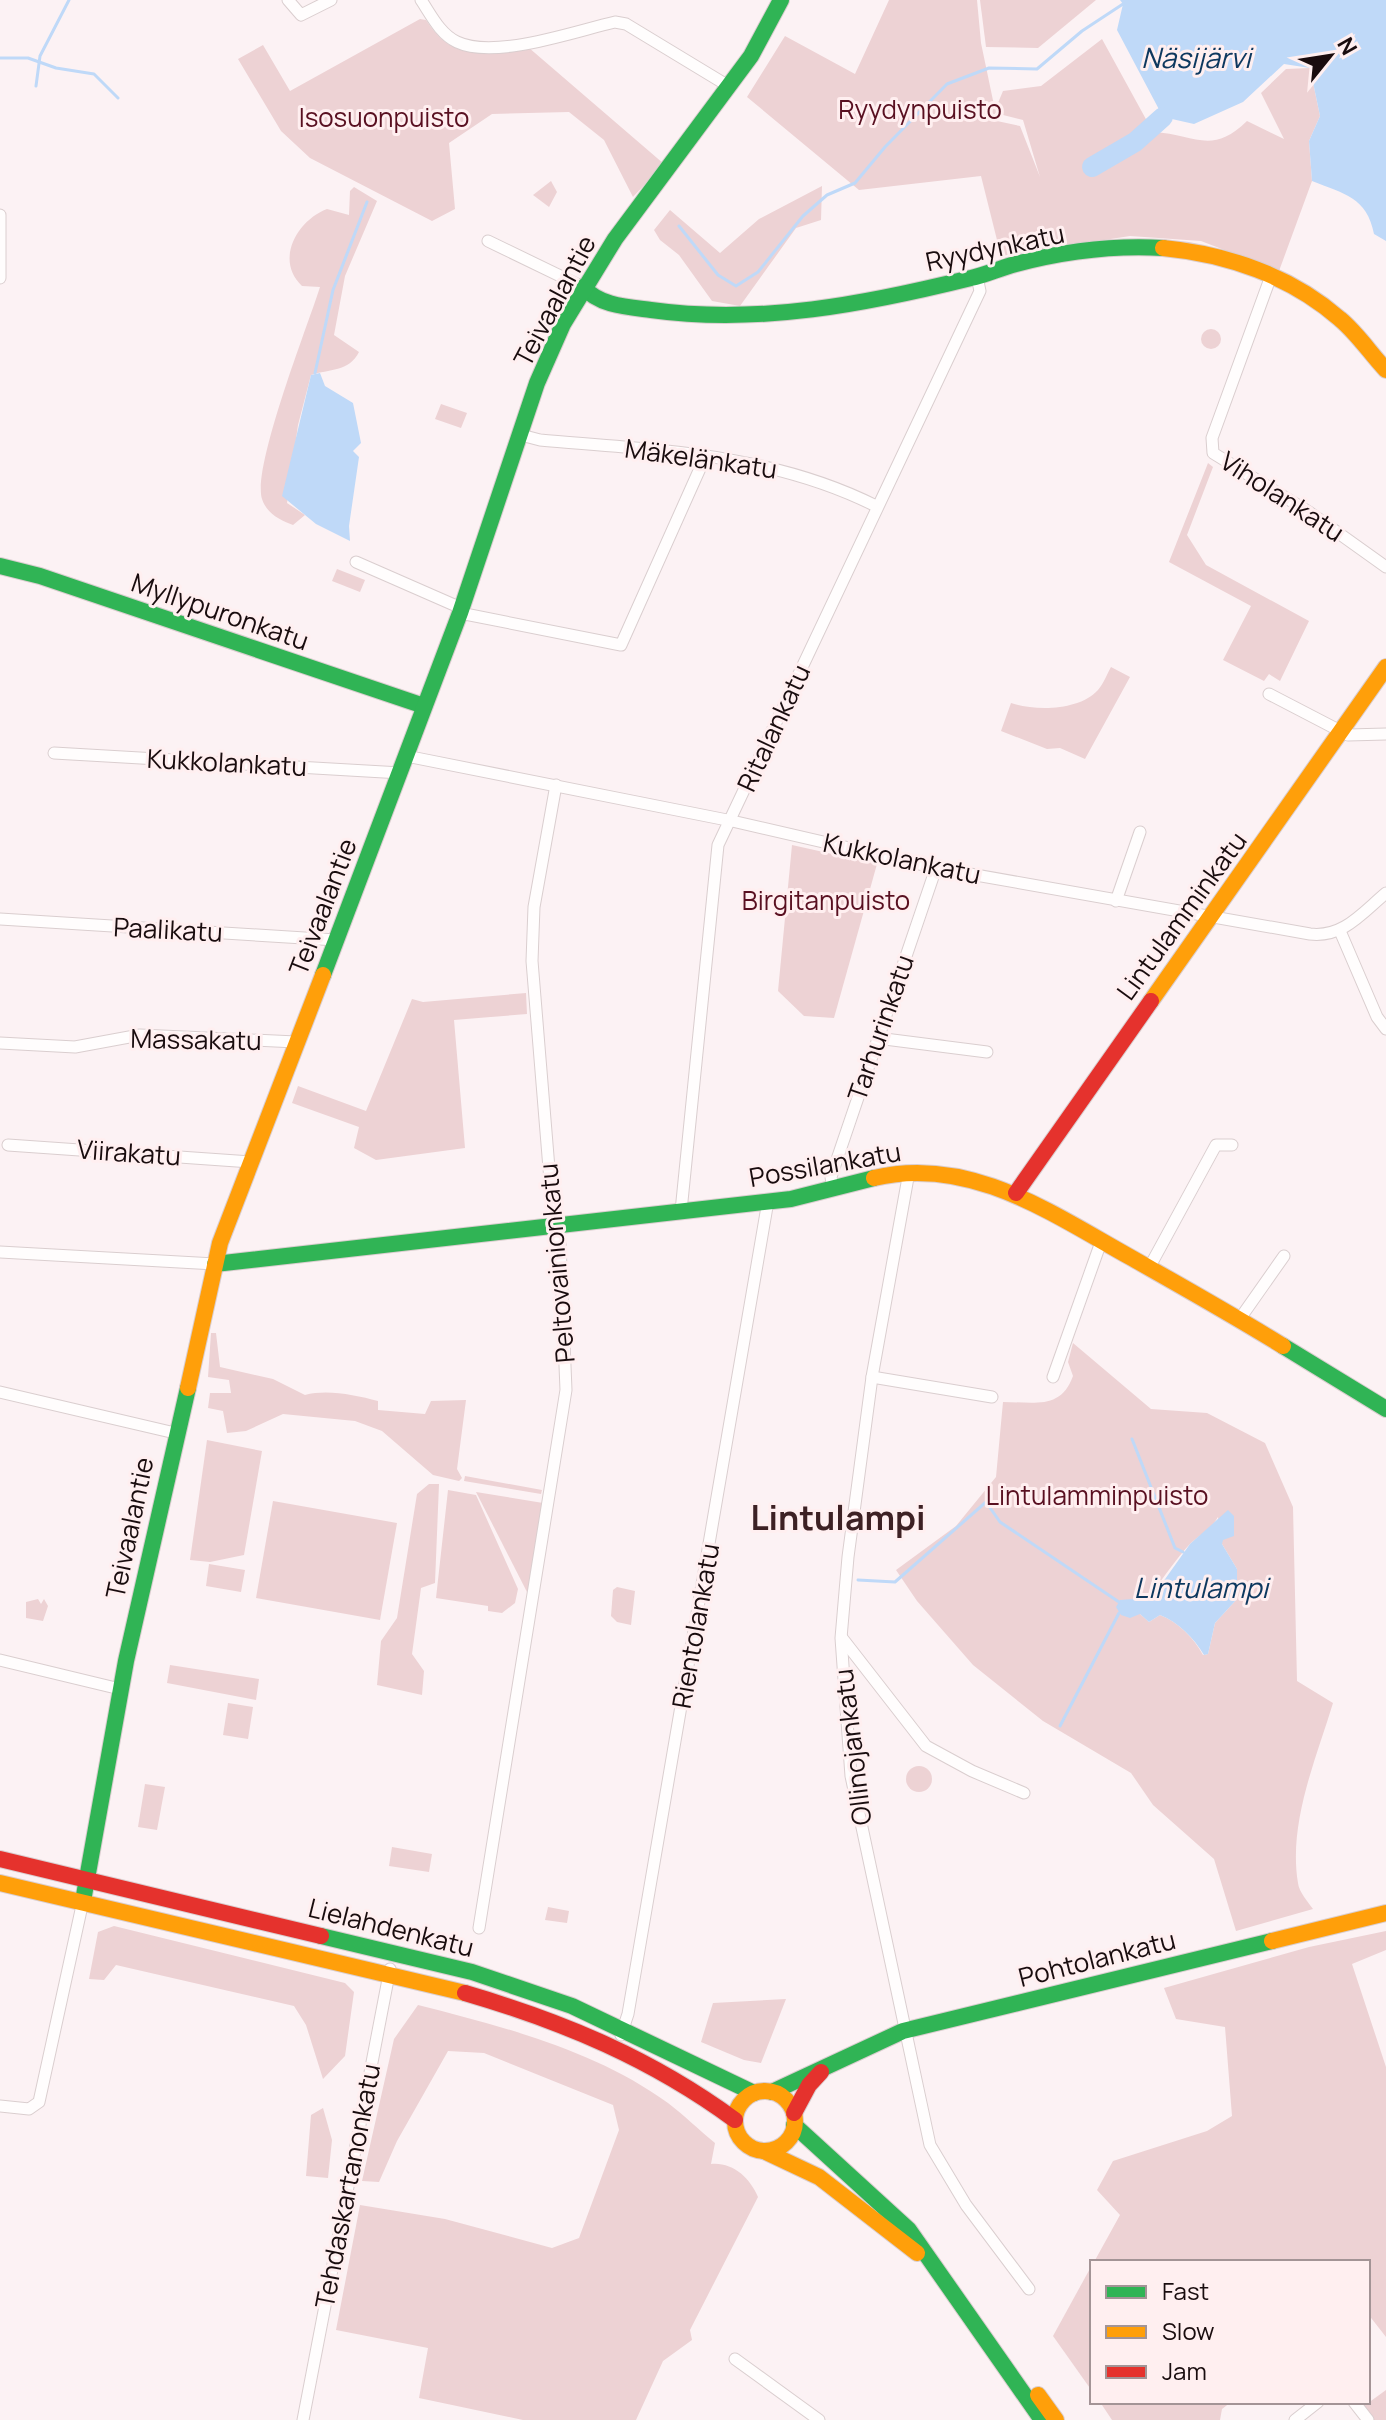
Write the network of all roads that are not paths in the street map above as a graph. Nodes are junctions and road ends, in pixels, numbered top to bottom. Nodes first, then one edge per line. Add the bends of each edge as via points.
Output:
1 (288, 0) edge
2 (331, 0) edge
3 (421, 0) edge
4 (781, 0) edge
5 (730, 87) junction
6 (0, 215) edge
7 (488, 241) dead end
8 (1271, 276) junction
9 (977, 277) junction
10 (0, 278) edge
11 (583, 287) junction
12 (1386, 370) edge
13 (521, 435) junction
14 (706, 455) junction
15 (876, 506) junction
16 (356, 562) dead end
17 (0, 566) edge
18 (1386, 567) edge
19 (461, 611) junction
20 (1386, 667) edge
21 (1269, 694) dead end
22 (424, 706) junction
23 (1342, 732) junction
24 (1386, 734) edge
25 (54, 753) dead end
26 (404, 764) junction
27 (556, 785) junction
28 (732, 821) junction
29 (1140, 832) dead end
30 (936, 868) junction
31 (1386, 893) edge
32 (1116, 901) junction
33 (1210, 917) junction
34 (0, 919) edge
35 (1340, 931) junction
36 (336, 940) junction
37 (1386, 1029) edge
38 (877, 1038) junction
39 (296, 1042) junction
40 (0, 1043) edge
41 (987, 1052) dead end
42 (8, 1145) dead end
43 (1232, 1145) dead end
44 (251, 1162) junction
45 (909, 1172) junction
46 (833, 1189) junction
47 (1016, 1193) junction
48 (768, 1201) junction
49 (681, 1211) junction
50 (555, 1224) junction
51 (1101, 1242) junction
52 (0, 1252) edge
53 (1284, 1256) dead end
54 (215, 1264) junction
55 (1149, 1268) junction
56 (1239, 1320) junction
57 (872, 1377) junction
58 (1053, 1377) dead end
59 (0, 1392) edge
60 (992, 1397) dead end
61 (1386, 1409) edge
62 (175, 1433) junction
63 (841, 1638) junction
64 (0, 1660) edge
65 (120, 1689) junction
66 (1024, 1793) dead end
67 (0, 1859) edge
68 (87, 1880) junction
69 (0, 1883) edge
70 (83, 1901) junction
71 (1386, 1913) edge
72 (479, 1928) dead end
73 (395, 1952) junction
74 (389, 1974) junction
75 (622, 2029) junction
76 (903, 2031) junction
77 (617, 2049) junction
78 (825, 2068) junction
79 (772, 2092) junction
80 (754, 2093) junction
81 (0, 2106) edge
82 (794, 2119) junction
83 (735, 2120) junction
84 (764, 2151) junction
85 (936, 2270) junction
86 (1029, 2289) dead end
87 (982, 2331) junction
88 (735, 2359) dead end
89 (1315, 2404) edge
90 (1356, 2404) edge
91 (303, 2420) edge
92 (819, 2420) edge
93 (1042, 2420) edge
94 (1056, 2420) edge
95 (1295, 2420) edge
96 (1368, 2420) edge

1 - 2 street via 301,15
3 - 5 street via 448,37 467,46 495,47 626,24
4 - 5 main road, Teivaalantie
5 - 11 main road, Teivaalantie
6 - 10 street
7 - 11 street
8 - 9 main road, Ryydynkatu via 1204,253 1144,248 1039,261
8 - 12 main road, Ryydynkatu via 1340,318
8 - 18 street, Viholankatu via 1212,438 1213,453
9 - 11 main road, Ryydynkatu via 829,309 742,318 609,303 591,299
9 - 15 street, Ritalankatu via 980,291
11 - 13 main road, Teivaalantie via 537,383
13 - 14 street, Mäkelänkatu
13 - 19 main road, Teivaalantie
14 - 15 street, Mäkelänkatu via 791,471
14 - 19 street via 621,645
15 - 28 street, Ritalankatu
16 - 19 street
17 - 22 main road, Myllypuronkatu
19 - 22 main road, Teivaalantie
20 - 23 main road, Lintulamminkatu
21 - 23 street
22 - 26 main road, Teivaalantie
23 - 24 street via 1358,737
23 - 33 main road, Lintulamminkatu
25 - 26 street, Kukkolankatu
26 - 27 street, Kukkolankatu
26 - 36 main road, Teivaalantie
27 - 28 street, Kukkolankatu
27 - 50 street, Peltovainionkatu via 534,907 532,955
28 - 30 street, Kukkolankatu
28 - 49 street, Ritalankatu via 718,845
29 - 32 street
30 - 32 street, Kukkolankatu
30 - 38 street, Tarhurinkatu
31 - 35 street
32 - 33 street, Kukkolankatu
33 - 35 street, Kukkolankatu via 1326,936
33 - 47 main road, Lintulamminkatu
34 - 36 street, Paalikatu
35 - 37 street
36 - 39 main road, Teivaalantie
38 - 41 street
38 - 46 street, Tarhurinkatu via 831,1177
39 - 40 street, Massakatu via 140,1035 75,1047
39 - 44 main road, Teivaalantie
42 - 44 street, Viirakatu
43 - 55 street via 1216,1145
44 - 54 main road, Teivaalantie
45 - 46 main road, Possilankatu
45 - 47 main road, Possilankatu via 965,1177
45 - 57 street, Ollinojankatu
46 - 48 main road, Possilankatu
47 - 51 main road, Possilankatu
48 - 49 main road, Possilankatu
48 - 75 street, Rientolankatu
49 - 50 main road, Possilankatu
50 - 54 main road, Possilankatu
50 - 72 street, Peltovainionkatu via 566,1390
51 - 55 main road, Possilankatu
51 - 58 street
52 - 54 street
53 - 56 street
54 - 62 main road, Teivaalantie
55 - 56 main road, Possilankatu
56 - 61 main road, Possilankatu
57 - 60 street
57 - 63 street, Ollinojankatu
59 - 62 street
62 - 65 main road, Teivaalantie
63 - 66 street via 926,1746
63 - 76 street, Ollinojankatu via 851,1776
64 - 65 street
65 - 68 main road, Teivaalantie
67 - 68 main road, Lielahdenkatu
68 - 70 main road, Teivaalantie
68 - 73 main road, Lielahdenkatu
69 - 70 main road, Lielahdenkatu
70 - 74 main road, Lielahdenkatu
70 - 81 street via 39,2102 29,2109
71 - 76 main road, Pohtolankatu
73 - 74 street, Tehdaskartanonkatu
73 - 75 main road, Lielahdenkatu via 532,1991
74 - 77 main road, Lielahdenkatu via 511,2008
74 - 91 street, Tehdaskartanonkatu
75 - 77 street, Rientolankatu
75 - 80 main road, Lielahdenkatu
76 - 78 main road, Pohtolankatu
76 - 86 street, Ollinojankatu via 930,2145 966,2205
77 - 83 main road, Lielahdenkatu via 687,2086
78 - 79 main road, Pohtolankatu
78 - 82 main road, Pohtolankatu via 809,2085
79 - 80 main road
79 - 82 main road via 785,2099
80 - 83 main road via 741,2103
82 - 84 main road via 786,2142
82 - 85 main road via 909,2230
83 - 84 main road via 744,2143
84 - 85 main road via 831,2186
85 - 87 main road
87 - 93 main road
87 - 94 main road
88 - 92 street
89 - 95 street
90 - 96 street

